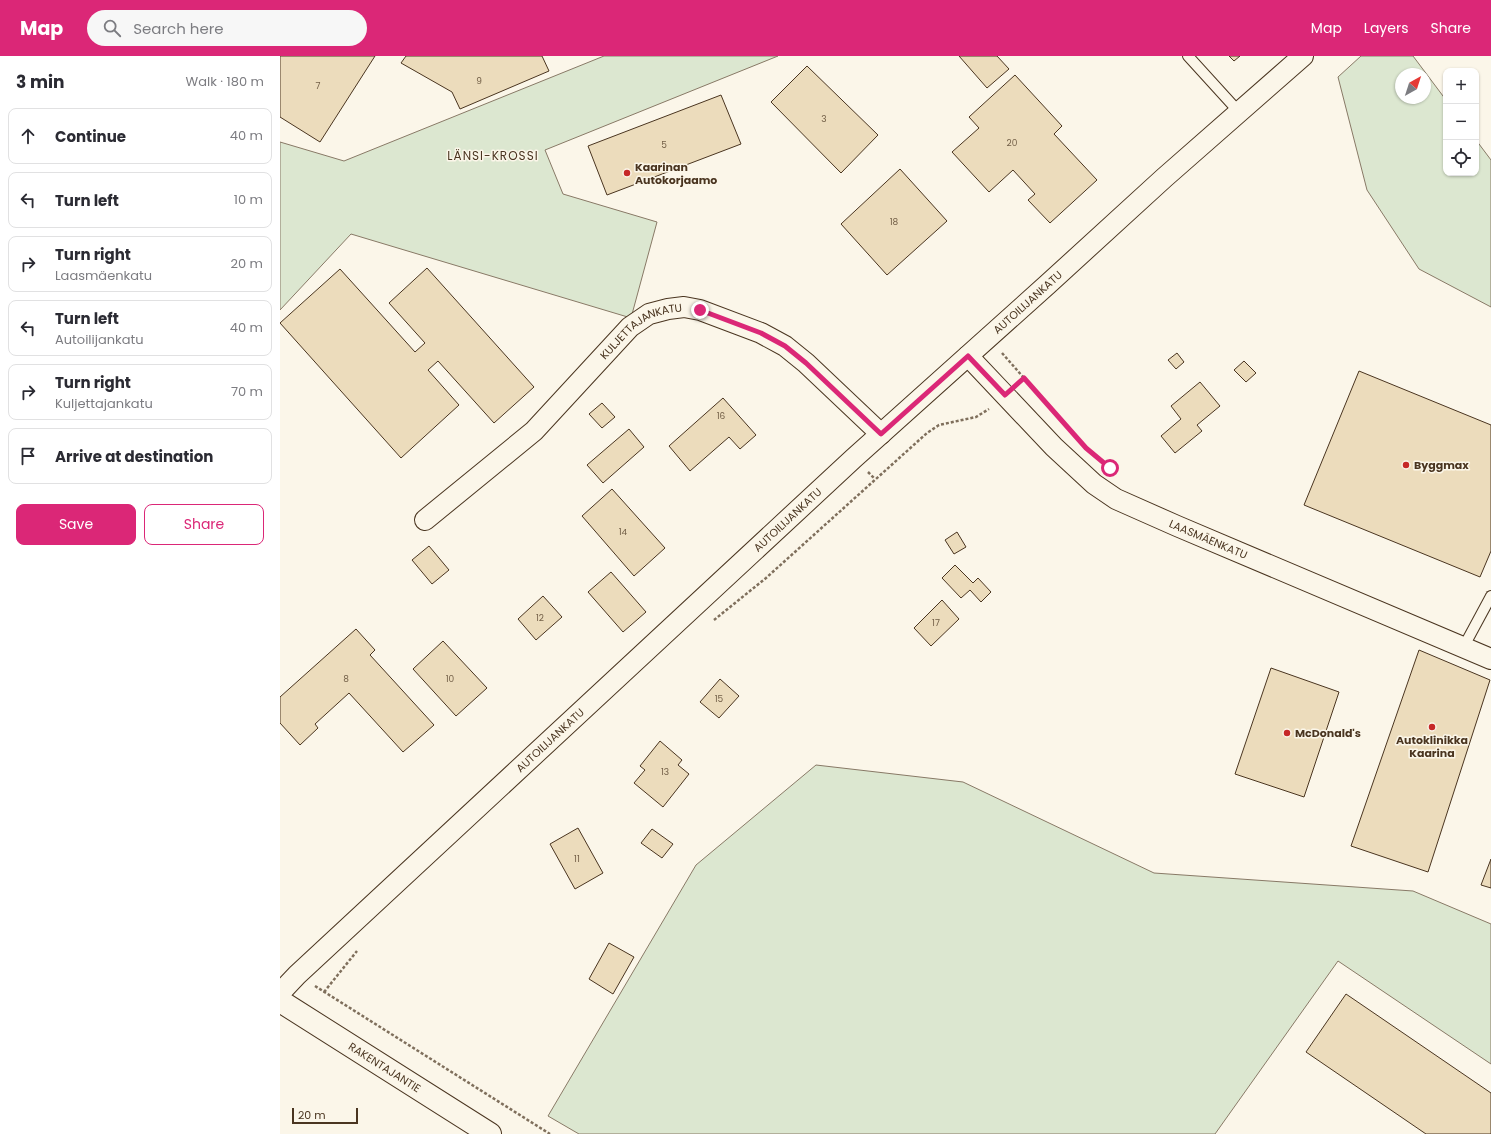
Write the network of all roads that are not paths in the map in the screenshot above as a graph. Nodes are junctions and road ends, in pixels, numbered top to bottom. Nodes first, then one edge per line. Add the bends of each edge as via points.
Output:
1 (1188, 56) edge
2 (1303, 56) edge
3 (1239, 112) junction
4 (968, 356) junction
5 (881, 434) junction
6 (426, 520) dead end
7 (1491, 596) edge
8 (1463, 648) junction
9 (1491, 659) edge
10 (280, 993) edge
11 (280, 1001) edge
12 (490, 1134) edge

1 - 3 lane
2 - 3 street, AUTOILIJANKATU
3 - 4 street, AUTOILIJANKATU
4 - 5 street, AUTOILIJANKATU
4 - 8 street, LAASMÄENKATU via 1054,447 1094,484 1116,499
5 - 6 street, KULJETTAJANKATU via 785,346 761,333 700,310 668,308 649,314 630,327 534,431
5 - 10 street, AUTOILIJANKATU via 297,974
7 - 8 lane
8 - 9 street, LAASMÄENKATU
11 - 12 street, RAKENTAJANTIE

